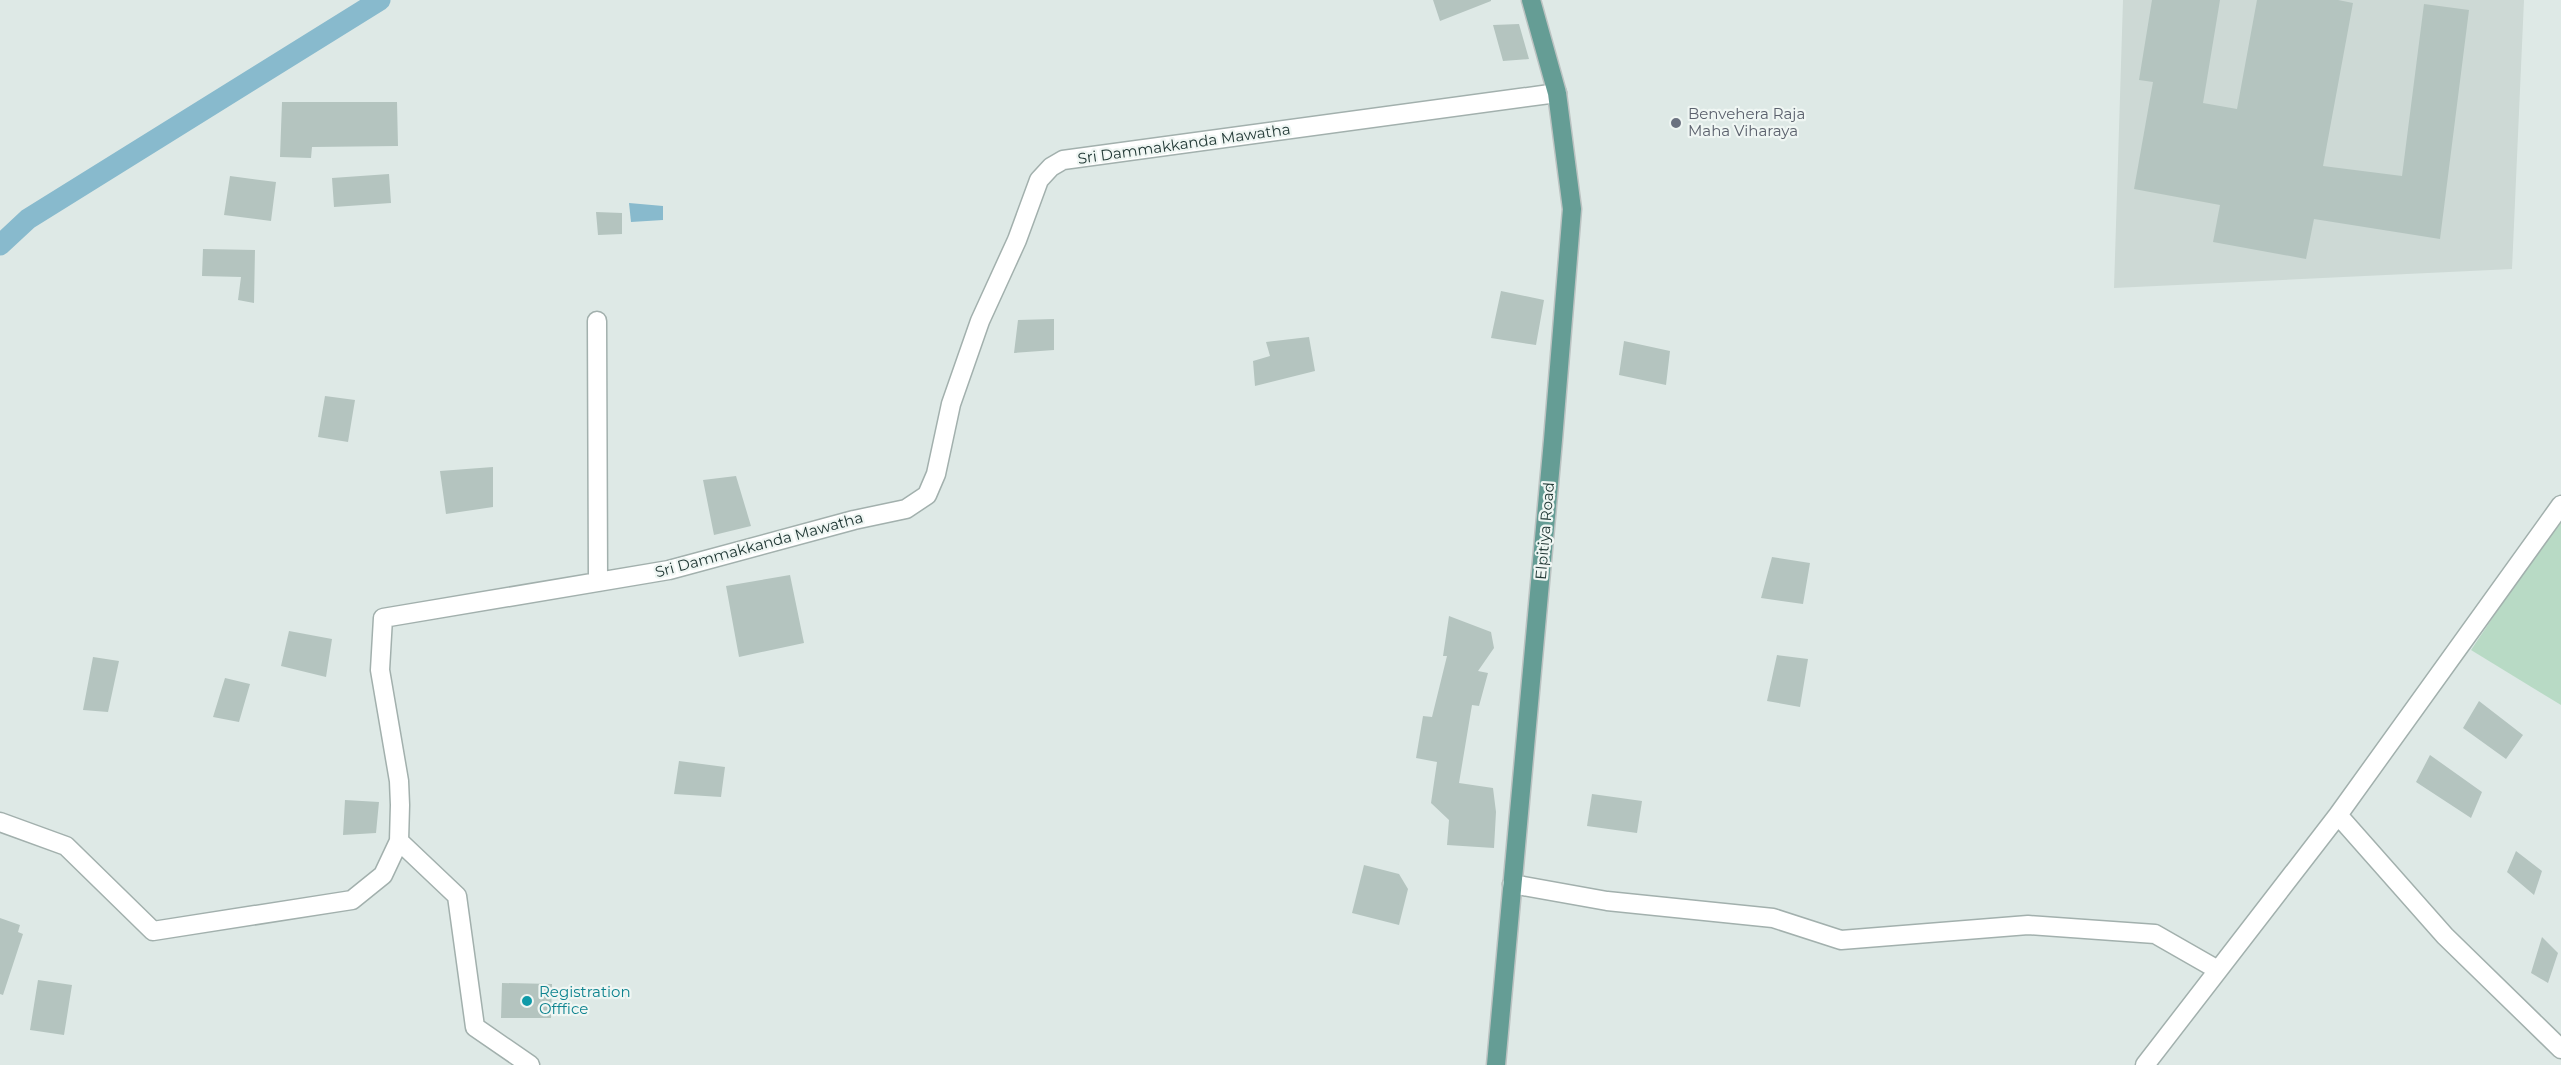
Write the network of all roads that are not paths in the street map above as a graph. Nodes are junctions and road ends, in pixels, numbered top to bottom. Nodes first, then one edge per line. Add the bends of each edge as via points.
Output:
1 (1531, 0) edge
2 (1557, 93) junction
3 (597, 321) dead end
4 (2561, 505) edge
5 (598, 582) junction
6 (2337, 815) junction
7 (0, 822) edge
8 (399, 841) junction
9 (1512, 884) junction
10 (2218, 970) junction
11 (2561, 1049) edge
12 (530, 1065) edge
13 (1496, 1065) edge
14 (2145, 1065) edge

1 - 2 main road, Elpitiya Road
2 - 5 street, Sri Dammakkanda Mawatha via 1063,160 1039,180 980,321 951,404 936,474 927,495 906,509 669,570
2 - 9 main road, Elpitiya Road via 1572,209
3 - 5 street
4 - 6 street
5 - 8 street, Sri Dammakkanda Mawatha via 383,618 381,670 399,781
6 - 10 street
6 - 11 street via 2445,936
7 - 8 street, Sri Dammakkanda Mawatha via 66,846 153,931 352,900 384,875
8 - 12 street via 457,896 475,1027
9 - 10 street via 1607,902 1773,918 1840,940 2028,925 2155,934
9 - 13 main road, Elpitiya Road
10 - 14 street

